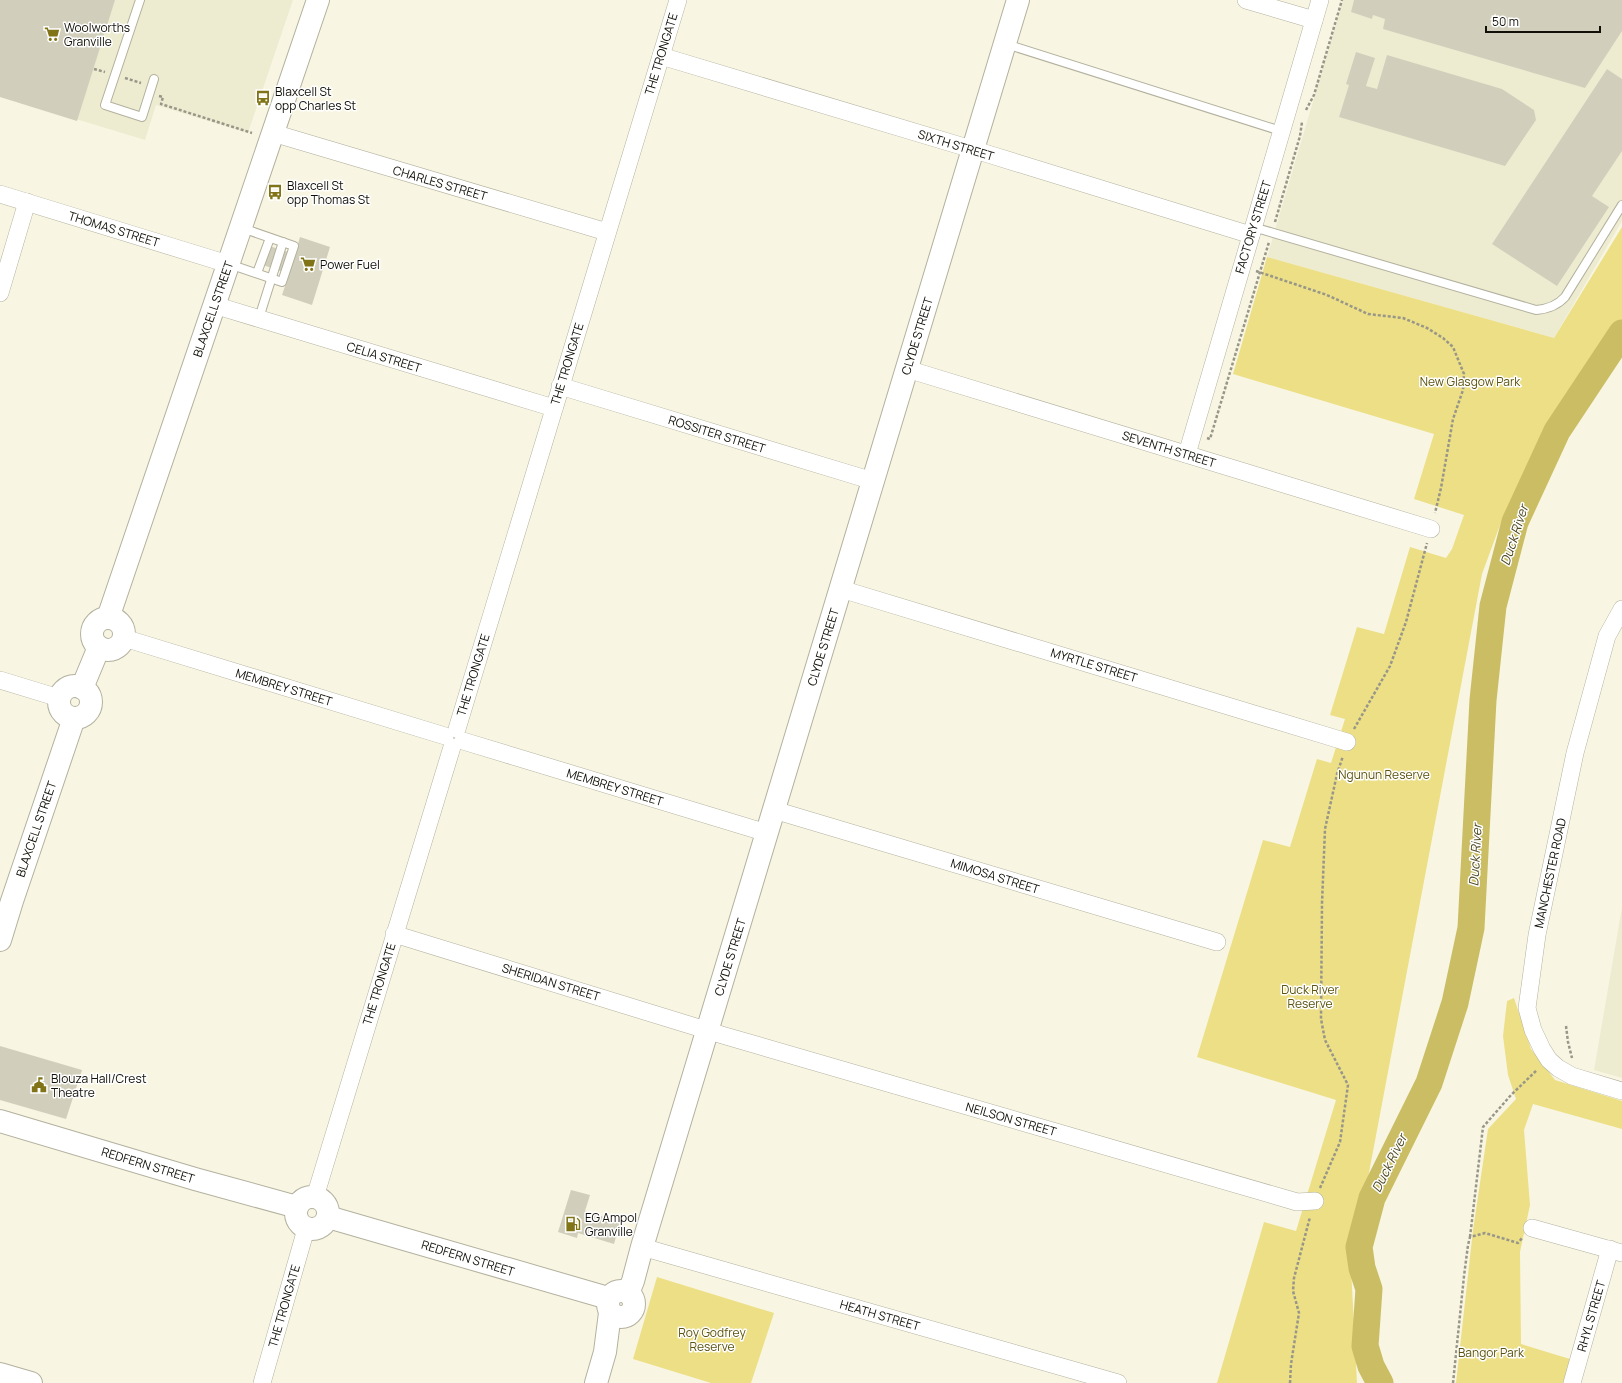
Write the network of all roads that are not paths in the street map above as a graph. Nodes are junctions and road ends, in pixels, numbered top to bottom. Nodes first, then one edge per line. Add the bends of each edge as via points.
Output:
1 (140, 0) edge
2 (318, 0) edge
3 (678, 0) edge
4 (1018, 0) edge
5 (1246, 0) edge
6 (1320, 0) edge
7 (1314, 20) junction
8 (1005, 44) junction
9 (661, 56) junction
10 (154, 79) dead end
11 (1282, 131) junction
12 (262, 133) junction
13 (973, 150) junction
14 (0, 194) edge
15 (27, 202) junction
16 (1622, 205) edge
17 (240, 228) junction
18 (1252, 231) junction
19 (607, 232) junction
20 (270, 238) junction
21 (283, 242) junction
22 (228, 264) junction
23 (257, 274) junction
24 (271, 278) junction
25 (0, 293) edge
26 (214, 305) junction
27 (259, 318) junction
28 (907, 369) junction
29 (560, 386) junction
30 (554, 408) junction
31 (1187, 454) junction
32 (873, 482) junction
33 (1431, 529) road end
34 (841, 589) junction
35 (1622, 609) edge
36 (108, 618) junction
37 (124, 638) junction
38 (100, 647) junction
39 (0, 680) edge
40 (82, 688) junction
41 (59, 698) junction
42 (74, 718) junction
43 (454, 738) junction
44 (1347, 742) road end
45 (774, 810) junction
46 (767, 833) junction
47 (394, 934) junction
48 (0, 940) edge
49 (1216, 942) dead end
50 (707, 1031) junction
51 (1622, 1091) edge
52 (0, 1121) edge
53 (1315, 1201) road end
54 (306, 1202) junction
55 (328, 1217) junction
56 (1532, 1228) road end
57 (306, 1229) junction
58 (642, 1247) junction
59 (1616, 1251) edge
60 (619, 1305) junction
61 (0, 1374) edge
62 (31, 1383) edge
63 (262, 1383) edge
64 (596, 1383) edge
65 (610, 1383) edge
66 (1118, 1383) edge
67 (1572, 1383) edge

1 - 10 lane via 106,105 142,118
2 - 12 street, BLAXCELL STREET
3 - 9 street, THE TRONGATE
4 - 8 street, CLYDE STREET
5 - 7 street
6 - 7 street, FACTORY STREET
7 - 11 street, FACTORY STREET
8 - 11 lane
8 - 13 street, CLYDE STREET
9 - 13 street, SIXTH STREET
9 - 19 street, THE TRONGATE
11 - 18 street, FACTORY STREET
12 - 17 street, BLAXCELL STREET
12 - 19 street, CHARLES STREET
13 - 18 street, SIXTH STREET
13 - 28 street, CLYDE STREET
14 - 15 street, THOMAS STREET
15 - 22 street, THOMAS STREET
15 - 25 street
16 - 18 lane via 1565,297 1560,303 1536,310
17 - 20 lane
17 - 22 street, BLAXCELL STREET
18 - 31 street, FACTORY STREET
19 - 29 street, THE TRONGATE
20 - 21 lane
20 - 23 lane
21 - 24 lane
21 - 24 lane via 294,246 282,282
22 - 23 lane
22 - 26 street, BLAXCELL STREET
23 - 24 lane
24 - 27 lane
26 - 27 street, CELIA STREET
26 - 36 street, BLAXCELL STREET
27 - 30 street, CELIA STREET
28 - 31 street, SEVENTH STREET
28 - 32 street, CLYDE STREET
29 - 30 street, THE TRONGATE
29 - 32 street, ROSSITER STREET
30 - 43 street, THE TRONGATE
31 - 33 street, SEVENTH STREET
32 - 34 street, CLYDE STREET
34 - 44 street, MYRTLE STREET
34 - 45 street, CLYDE STREET
35 - 51 street, MANCHESTER ROAD via 1607,636 1574,753 1537,935 1527,1008 1533,1030 1549,1060 1558,1068 1572,1076
36 - 37 street via 118,620 125,633
36 - 38 street via 98,621 93,629 93,639
37 - 38 street via 114,649
37 - 43 street, MEMBREY STREET
38 - 40 street
39 - 41 street
40 - 41 street via 68,687
40 - 42 street via 90,696 90,706 84,716
41 - 42 street via 61,711
42 - 48 street, BLAXCELL STREET
43 - 46 street, MEMBREY STREET
43 - 47 street, THE TRONGATE
45 - 46 street, CLYDE STREET
45 - 49 street, MIMOSA STREET
46 - 50 street, CLYDE STREET
47 - 50 street, SHERIDAN STREET
47 - 54 street, THE TRONGATE
50 - 53 street, NEILSON STREET via 1297,1202
50 - 58 street, CLYDE STREET
52 - 54 street, REDFERN STREET via 195,1179
54 - 55 street via 320,1199 327,1207
54 - 57 street via 296,1212 298,1222
55 - 57 street via 322,1226 312,1230
55 - 60 street, REDFERN STREET
56 - 59 street
57 - 63 street, THE TRONGATE
58 - 60 street, CLYDE STREET via 633,1281
58 - 66 street, HEATH STREET
59 - 67 street, RHYL STREET
60 - 64 street, CLYDE STREET
60 - 65 street, CLYDE STREET
61 - 62 street

